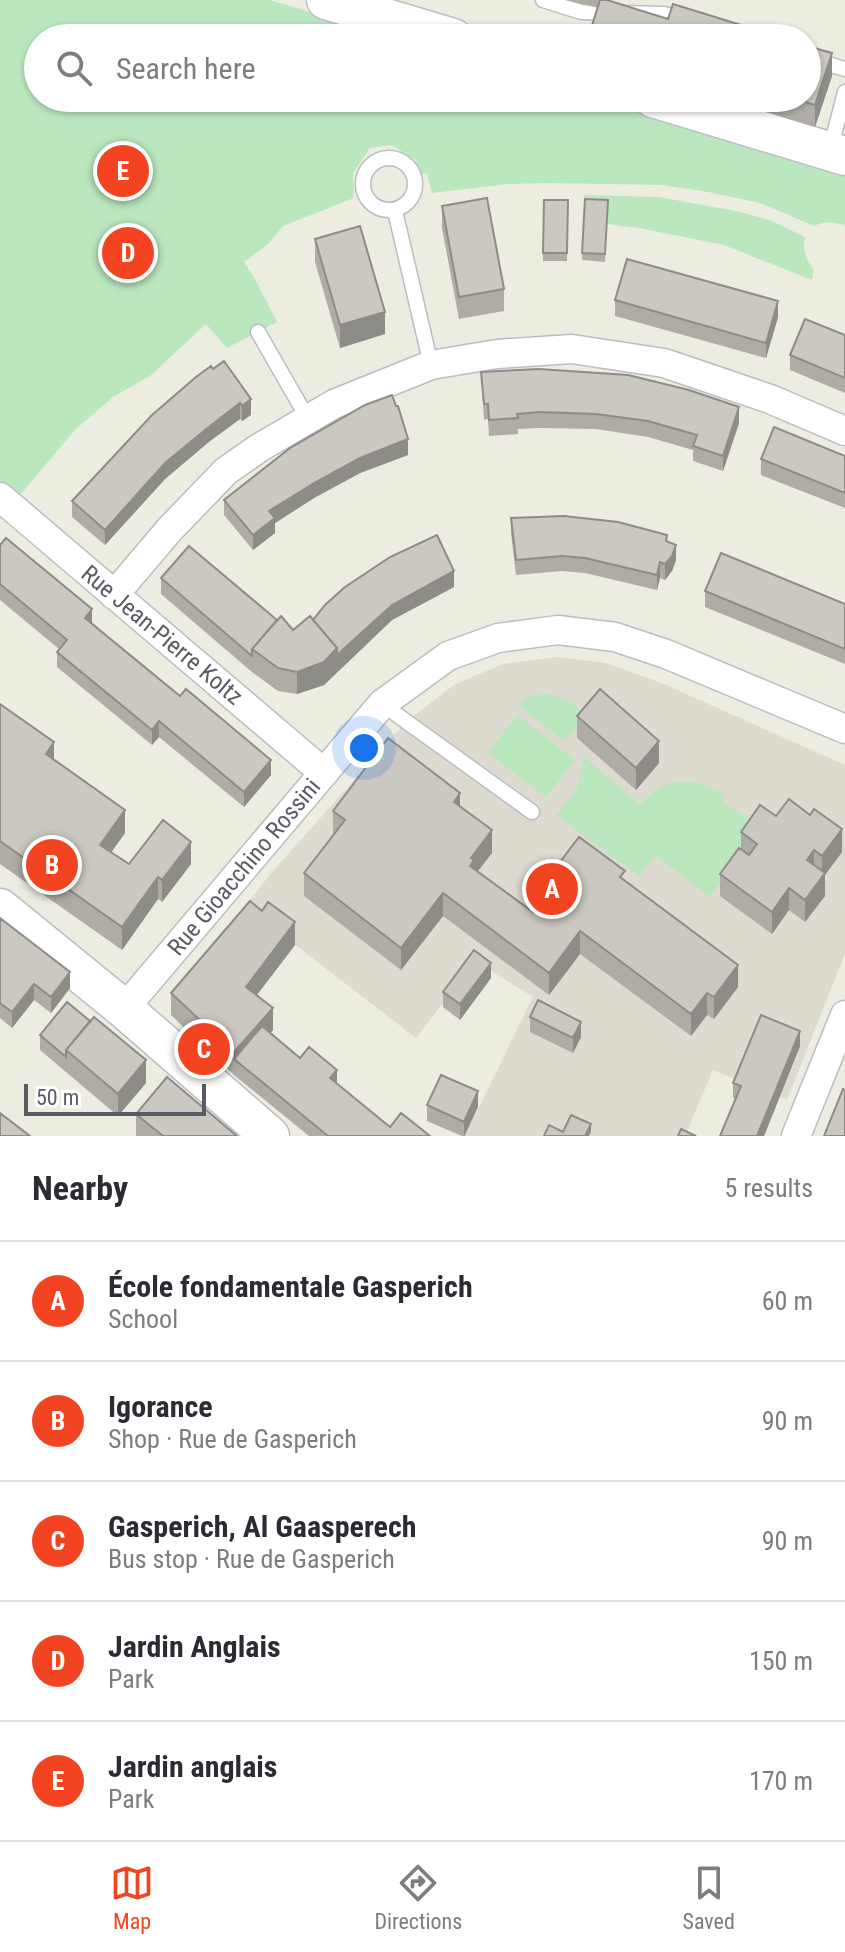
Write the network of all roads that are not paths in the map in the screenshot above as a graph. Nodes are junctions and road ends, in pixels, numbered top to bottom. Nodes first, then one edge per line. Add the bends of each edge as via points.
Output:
1 (326, 0) edge
2 (543, 0) edge
3 (406, 24) edge
4 (697, 24) edge
5 (821, 62) edge
6 (845, 69) edge
7 (845, 92) edge
8 (700, 112) edge
9 (837, 153) edge
10 (395, 211) dead end
11 (258, 332) dead end
12 (431, 365) junction
13 (308, 419) junction
14 (845, 431) edge
15 (0, 497) edge
16 (114, 595) junction
17 (382, 704) junction
18 (845, 729) edge
19 (324, 773) junction
20 (532, 812) dead end
21 (0, 908) edge
22 (124, 1009) junction
23 (845, 1015) edge
24 (839, 1046) edge
25 (270, 1136) edge
26 (796, 1136) edge

1 - 3 street
2 - 4 lane via 581,12 664,14
5 - 6 lane
7 - 9 lane
8 - 9 street
10 - 12 lane
11 - 13 lane
12 - 13 street
12 - 14 street via 572,349 664,363
13 - 16 street via 226,471
15 - 16 street, Rue Jean-Pierre Koltz
16 - 19 street, Rue Jean-Pierre Koltz
17 - 18 street, Rue Gioacchino Rossini via 448,656 498,638 558,630 615,637 666,654
17 - 19 street, Rue Gioacchino Rossini
17 - 20 lane
19 - 22 street, Rue Gioacchino Rossini
21 - 22 street
22 - 25 street
23 - 24 street
24 - 26 street

